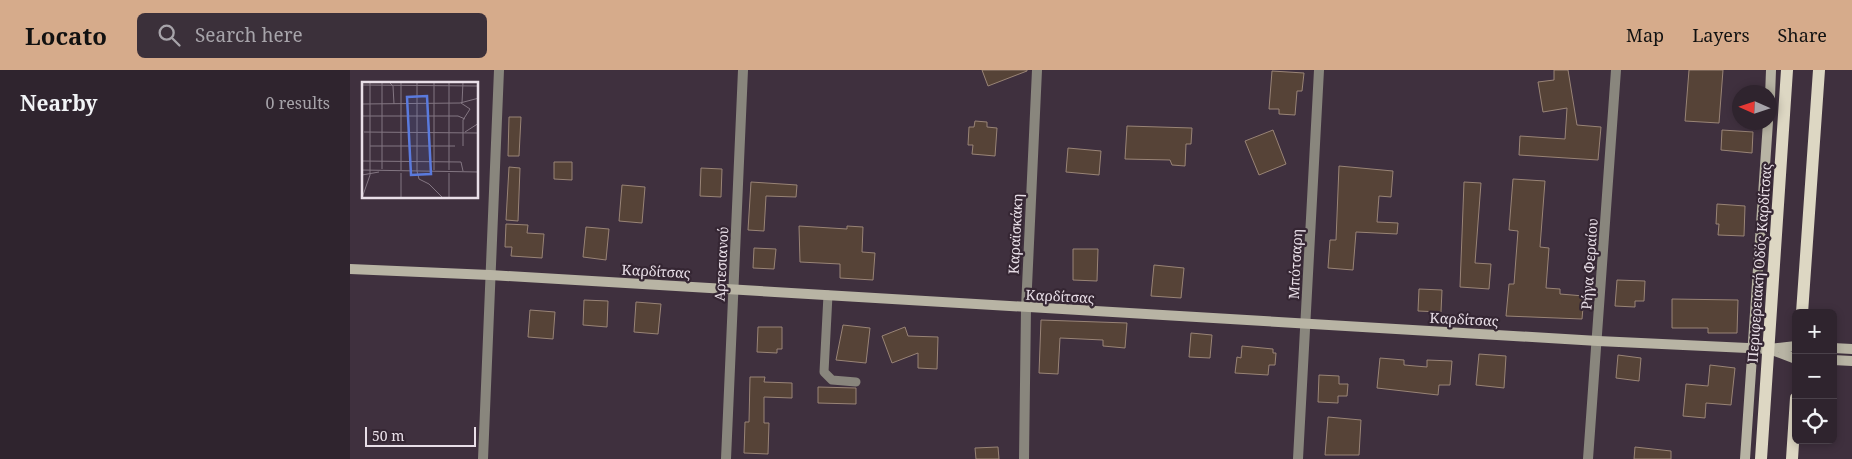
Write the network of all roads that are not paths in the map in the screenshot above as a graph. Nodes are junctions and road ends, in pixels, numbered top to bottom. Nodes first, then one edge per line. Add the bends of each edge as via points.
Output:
1 (499, 70) edge
2 (744, 70) edge
3 (1037, 70) edge
4 (1320, 70) edge
5 (1616, 70) edge
6 (1771, 70) edge
7 (1787, 70) edge
8 (1819, 70) edge
9 (1770, 85) edge
10 (1767, 130) edge
11 (350, 269) edge
12 (490, 275) junction
13 (733, 289) junction
14 (828, 295) junction
15 (1026, 308) junction
16 (1802, 309) edge
17 (1305, 324) junction
18 (1598, 341) junction
19 (1792, 346) edge
20 (1752, 348) junction
21 (1837, 348) edge
22 (1769, 349) junction
23 (1852, 349) edge
24 (1792, 358) edge
25 (1837, 360) edge
26 (1852, 361) edge
27 (856, 382) dead end
28 (1796, 399) edge
29 (483, 459) edge
30 (726, 459) edge
31 (1024, 459) edge
32 (1298, 459) edge
33 (1588, 459) edge
34 (1745, 459) edge
35 (1762, 459) edge
36 (1792, 459) edge

1 - 12 street
2 - 13 street, Αρτεσιανού
3 - 15 street, Καραϊσκάκη
4 - 17 street, Μπότσαρη
5 - 18 street, Ρήγα Φεραίου
6 - 9 street
7 - 22 main road, Περιφερειακή Οδός Καρδίτσας
8 - 16 main road
10 - 20 street
11 - 12 street, Καρδίτσας
12 - 13 street, Καρδίτσας
12 - 29 street
13 - 14 street, Καρδίτσας
13 - 30 street, Αρτεσιανού
14 - 15 street, Καρδίτσας
14 - 27 lane via 824,372 832,380
15 - 17 street, Καρδίτσας
15 - 31 street, Καραϊσκάκη
17 - 18 street, Καρδίτσας
17 - 32 street, Μπότσαρη
18 - 20 street, Καρδίτσας
18 - 33 street, Ρήγα Φεραίου
19 - 22 street
20 - 22 street, Καρδίτσας
20 - 34 street
21 - 23 street
22 - 24 street
22 - 35 main road, Περιφερειακή Οδός Καρδίτσας
25 - 26 street
28 - 36 main road

